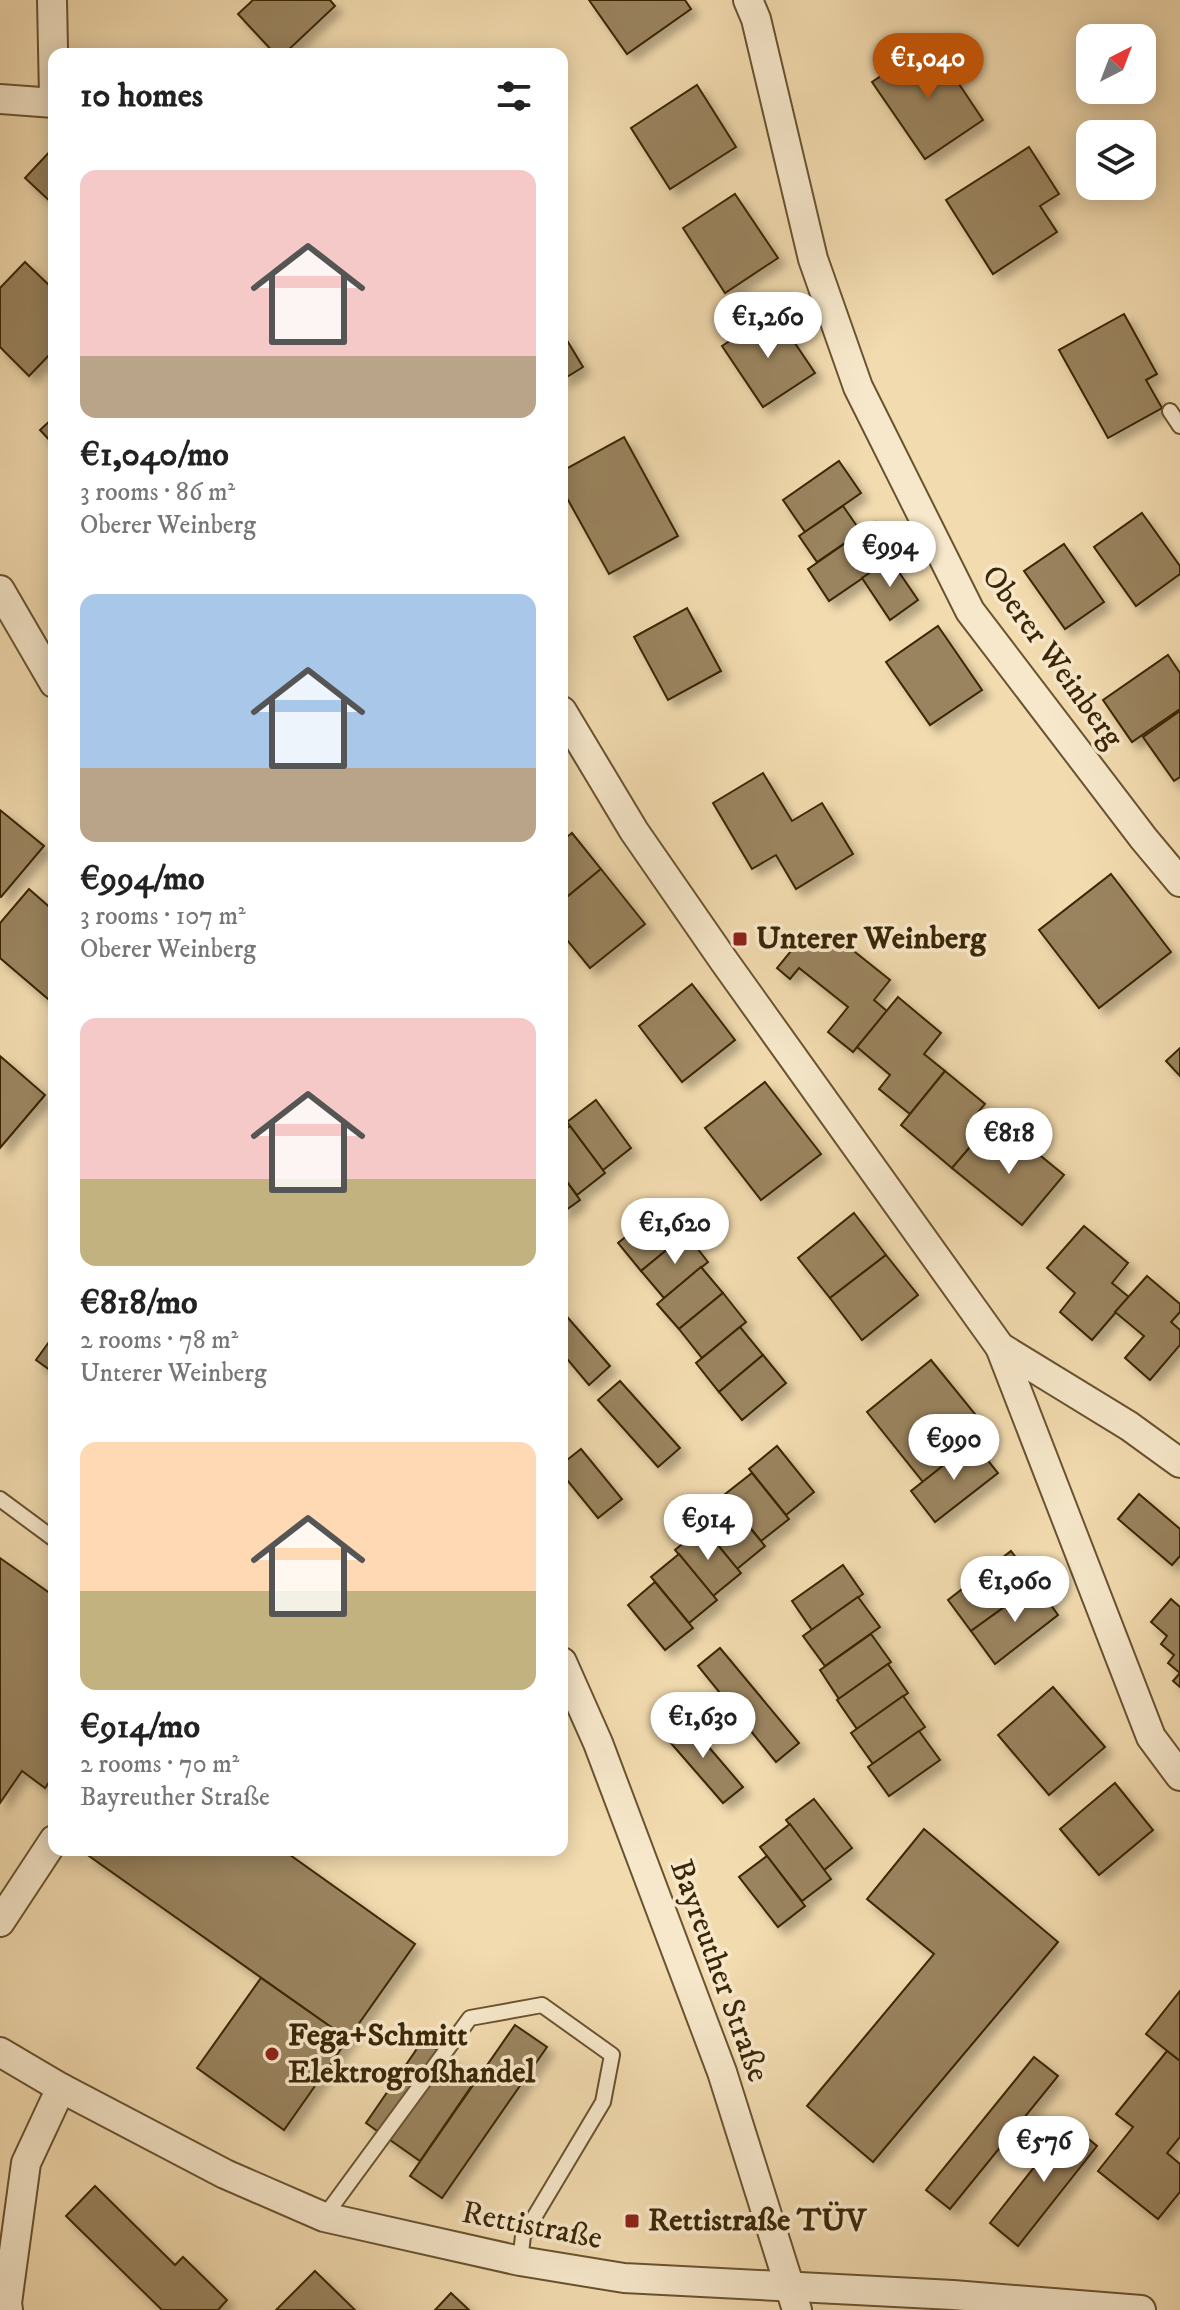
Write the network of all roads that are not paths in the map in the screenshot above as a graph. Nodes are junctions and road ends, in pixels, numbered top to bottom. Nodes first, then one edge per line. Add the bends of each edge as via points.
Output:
1 (52, 0) edge
2 (748, 0) edge
3 (53, 48) edge
4 (0, 99) edge
5 (48, 103) edge
6 (1170, 411) dead end
7 (1180, 426) edge
8 (0, 590) edge
9 (48, 673) edge
10 (568, 721) edge
11 (1180, 882) edge
12 (1000, 1347) junction
13 (1180, 1463) edge
14 (0, 1499) edge
15 (48, 1535) edge
16 (568, 1676) edge
17 (1180, 1776) edge
18 (48, 1849) edge
19 (0, 1922) edge
20 (0, 2052) edge
21 (61, 2088) junction
22 (324, 2217) junction
23 (520, 2261) junction
24 (794, 2299) edge
25 (8, 2310) edge
26 (1141, 2310) edge

1 - 3 street
2 - 11 street, Oberer Weinberg via 813,259 858,387 970,611
4 - 5 street
6 - 7 lane
8 - 9 street
10 - 12 street via 634,831
12 - 13 street
12 - 17 street via 1151,1737
14 - 15 lane
16 - 24 street, Bayreuther Straße via 722,2072
18 - 19 street
20 - 21 street, Rettistraße
21 - 22 street, Rettistraße via 225,2174
21 - 25 street via 26,2163
22 - 23 street, Rettistraße
22 - 23 lane via 470,2018 542,2005 612,2055 603,2102 523,2236
23 - 24 street, Rettistraße
24 - 26 street, Rettistraße via 953,2295

